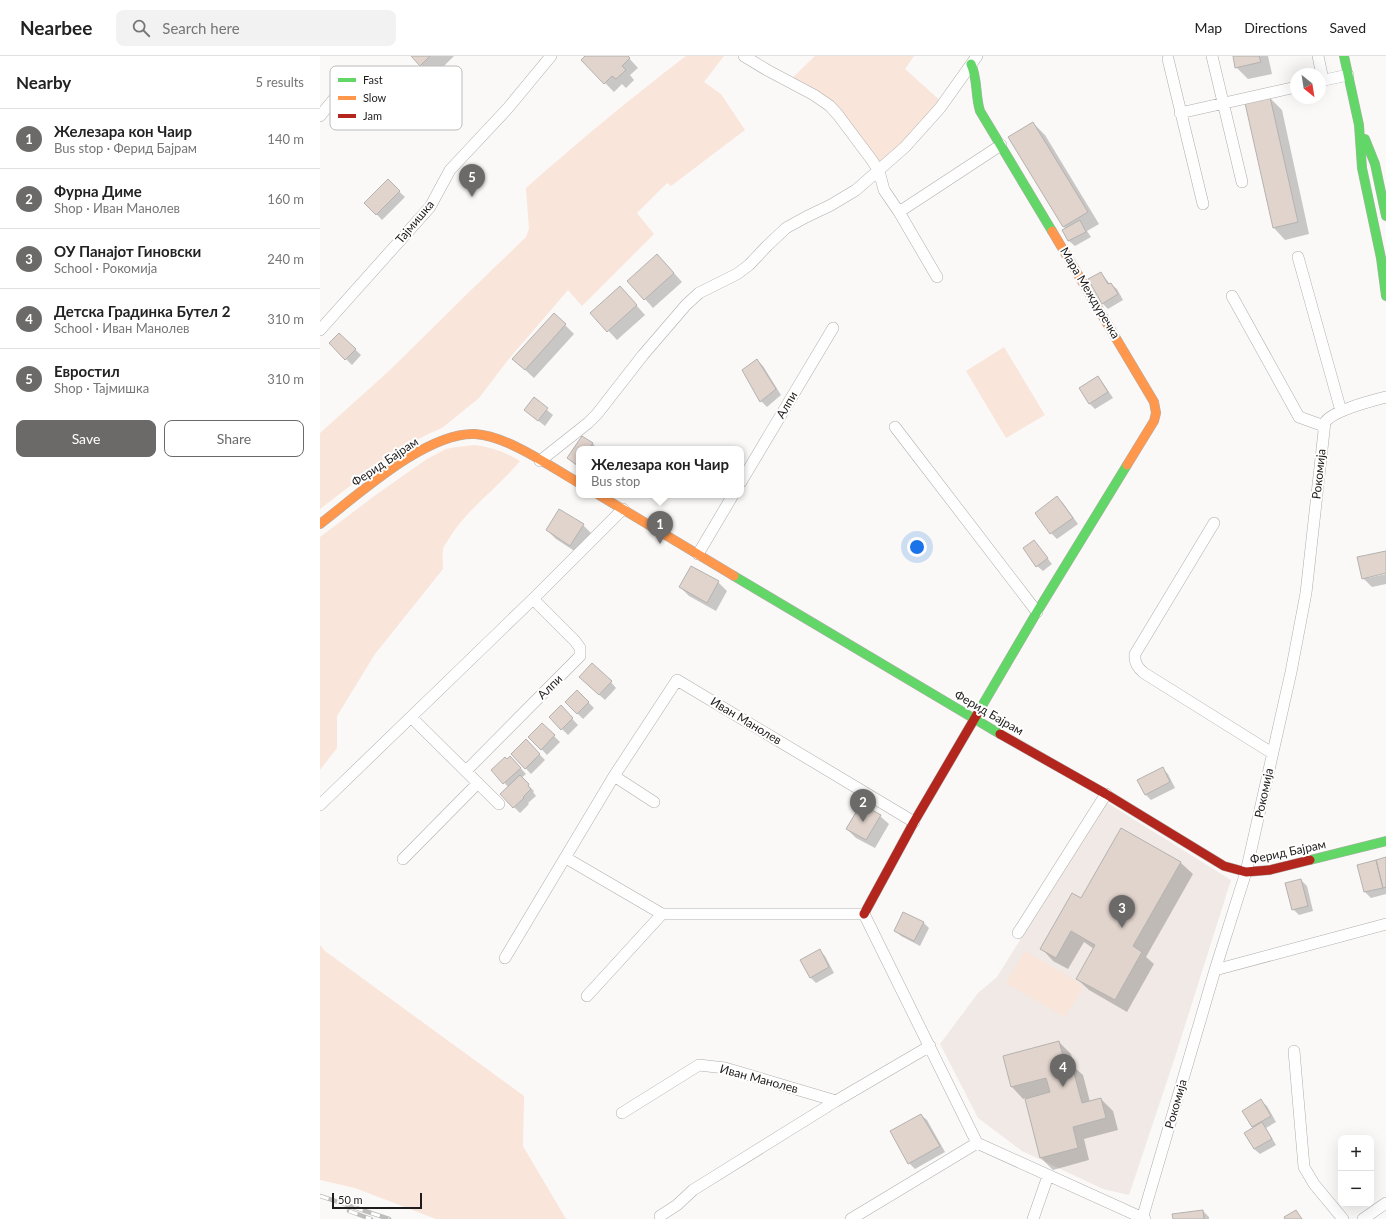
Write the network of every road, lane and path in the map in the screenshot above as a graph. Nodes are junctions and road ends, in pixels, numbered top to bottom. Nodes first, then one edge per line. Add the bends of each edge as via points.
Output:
1 (539, 56) edge
2 (551, 56) edge
3 (744, 56) edge
4 (1212, 56) edge
5 (1318, 56) edge
6 (1344, 56) edge
7 (974, 59) edge
8 (1168, 59) dead end
9 (1320, 68) edge
10 (536, 73) junction
11 (1348, 75) junction
12 (1326, 80) edge
13 (1290, 88) edge
14 (330, 104) edge
15 (1222, 104) junction
16 (1180, 113) junction
17 (320, 116) edge
18 (1359, 125) junction
19 (1001, 145) junction
20 (879, 171) junction
21 (1242, 182) dead end
22 (1203, 204) dead end
23 (899, 212) junction
24 (1386, 216) edge
25 (1298, 257) dead end
26 (937, 277) dead end
27 (1232, 296) dead end
28 (1386, 296) edge
29 (833, 328) dead end
30 (320, 330) edge
31 (1386, 397) edge
32 (1341, 411) junction
33 (1324, 426) junction
34 (895, 427) dead end
35 (540, 461) junction
36 (744, 477) edge
37 (576, 481) edge
38 (604, 498) edge
39 (731, 498) edge
40 (623, 509) junction
41 (1214, 523) dead end
42 (320, 524) edge
43 (698, 554) junction
44 (533, 599) junction
45 (1037, 612) junction
46 (411, 717) junction
47 (975, 719) junction
48 (1272, 753) junction
49 (466, 771) junction
50 (614, 776) junction
51 (478, 783) junction
52 (1106, 794) junction
53 (654, 802) dead end
54 (499, 804) dead end
55 (320, 805) edge
56 (914, 822) junction
57 (1386, 841) edge
58 (566, 858) junction
59 (403, 859) dead end
60 (1246, 872) junction
61 (662, 914) junction
62 (864, 914) junction
63 (1386, 924) edge
64 (1018, 933) dead end
65 (505, 958) dead end
66 (1215, 970) junction
67 (587, 996) dead end
68 (930, 1046) junction
69 (1294, 1051) dead end
70 (836, 1101) junction
71 (622, 1113) dead end
72 (977, 1143) junction
73 (1048, 1176) junction
74 (1386, 1203) edge
75 (660, 1216) dead end
76 (851, 1219) edge
77 (1033, 1219) edge
78 (1143, 1219) edge
79 (1343, 1219) edge
80 (1363, 1219) edge

1 - 10 street
2 - 10 street, Тајмишка
3 - 20 street via 830,106
4 - 15 street
5 - 9 street
6 - 11 street
7 - 19 street, Мара Междуречка via 977,103
7 - 20 street via 925,126
8 - 16 street
10 - 30 street, Тајмишка via 508,108 450,170 430,207
11 - 12 street
11 - 18 street
13 - 15 street
14 - 17 street
15 - 16 street
15 - 21 street
16 - 22 street
18 - 24 street via 1374,164
18 - 28 street via 1362,168 1381,258
19 - 23 street
19 - 45 street, Мара Междуречка via 1153,399 1156,410 1154,421
20 - 23 street via 884,190
20 - 35 street via 856,190 786,228 737,274 699,293 643,355 597,414
23 - 26 street
25 - 32 street
27 - 33 street via 1299,417
29 - 36 street, Алпи
31 - 32 street
32 - 33 street via 1328,418
33 - 48 street, Рокомија via 1306,592
34 - 45 street
35 - 37 street, Ферид Бајрам
35 - 42 street, Ферид Бајрам via 518,448 485,436 475,434 450,438 415,454
38 - 40 street, Ферид Бајрам
39 - 43 street
40 - 43 street, Ферид Бајрам
40 - 44 street
41 - 48 street via 1134,659 1144,673
43 - 47 street, Ферид Бајрам
44 - 46 street
44 - 49 street, Алпи via 575,641 580,648 580,656
45 - 47 street, Мара Междуречка
46 - 49 street
46 - 55 street
47 - 52 street, Ферид Бајрам
47 - 56 street
48 - 60 street, Рокомија
49 - 51 street
50 - 53 street
50 - 56 street, Иван Манолев via 677,680
50 - 58 street, Иван Манолев
51 - 54 street
51 - 59 street
52 - 60 street, Ферид Бајрам via 1224,866
52 - 64 street
56 - 62 street
57 - 60 street, Ферид Бајрам via 1270,870
58 - 61 street
58 - 65 street, Иван Манолев
60 - 66 street, Рокомија
61 - 62 street
61 - 67 street
62 - 68 street
63 - 66 street
66 - 78 street, Рокомија
68 - 70 street
68 - 72 street
69 - 79 street via 1304,1167 1314,1184
70 - 71 street, Иван Манолев via 725,1068 699,1065
70 - 75 street via 693,1190
72 - 73 street
72 - 76 street
73 - 77 street
73 - 78 street
74 - 80 street

